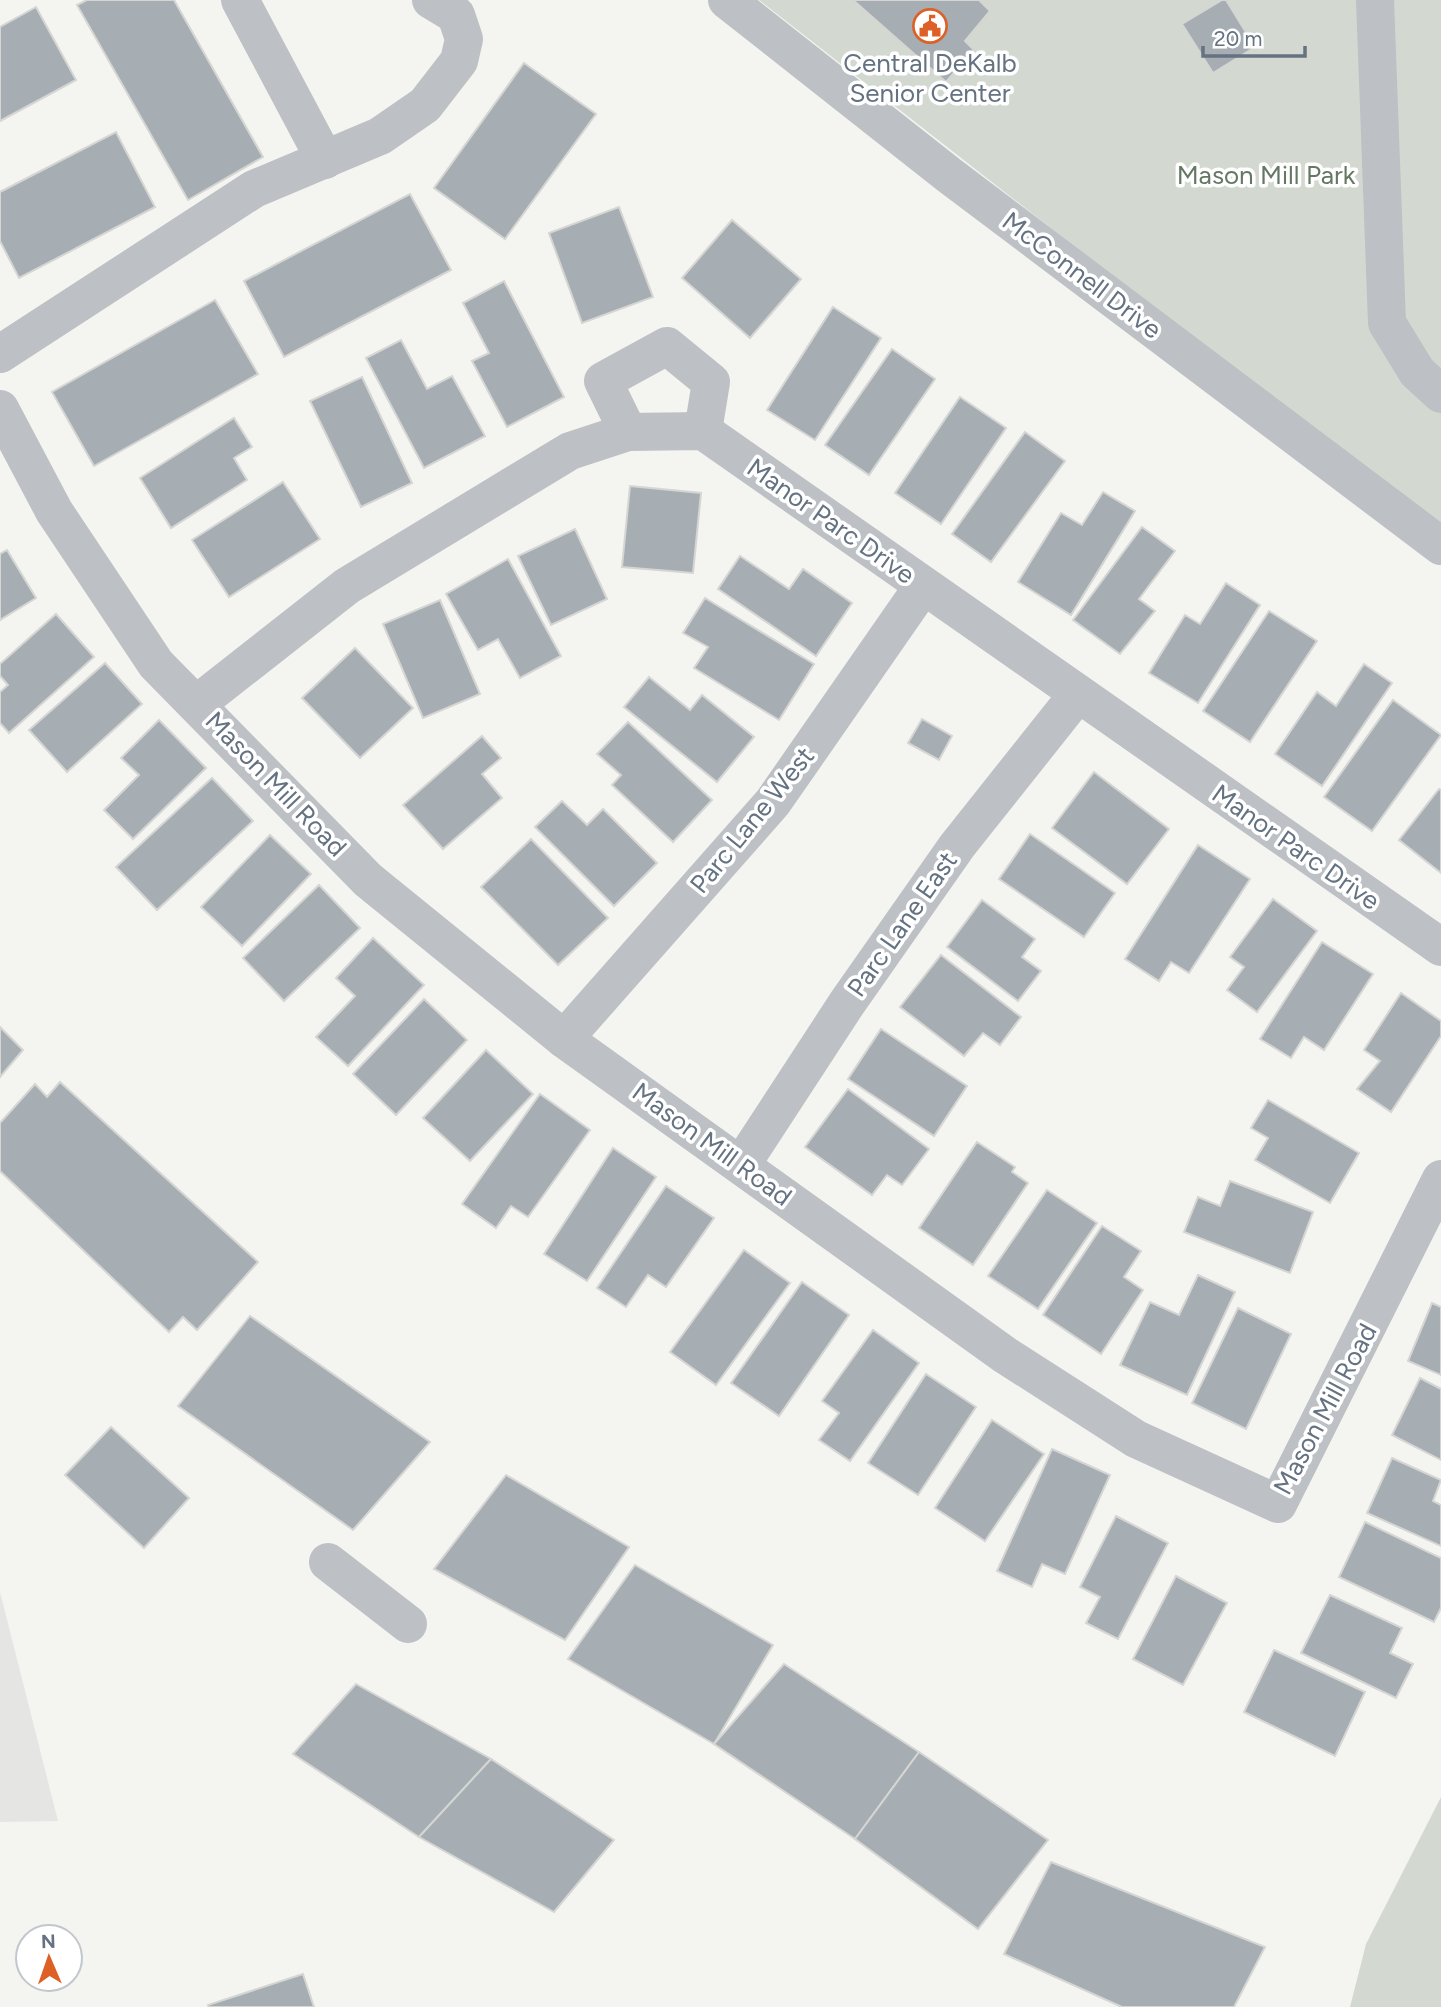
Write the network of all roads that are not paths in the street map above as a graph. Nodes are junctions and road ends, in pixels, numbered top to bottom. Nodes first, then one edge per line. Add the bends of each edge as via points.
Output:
1 (240, 0) edge
2 (431, 0) edge
3 (727, 0) edge
4 (1375, 0) edge
5 (325, 160) junction
6 (0, 354) edge
7 (1441, 394) edge
8 (0, 409) edge
9 (703, 431) junction
10 (628, 432) junction
11 (1441, 546) edge
12 (923, 586) junction
13 (1077, 695) junction
14 (198, 704) junction
15 (1441, 947) edge
16 (564, 1039) junction
17 (741, 1164) junction
18 (1441, 1179) edge
19 (328, 1562) dead end
20 (408, 1624) dead end

1 - 5 street
2 - 5 street via 456,15 464,39 459,61 425,105 380,136
3 - 11 street, McConnell Drive via 949,175
4 - 7 street via 1387,323 1416,372
5 - 6 street via 254,189
8 - 14 street, Mason Mill Road via 54,511 156,664
9 - 10 street
9 - 10 street via 711,382 667,346 603,381
9 - 12 street, Manor Parc Drive
10 - 14 street via 570,451 347,586
12 - 13 street, Manor Parc Drive
12 - 16 street, Parc Lane West via 773,802
13 - 15 street, Manor Parc Drive
13 - 17 street, Parc Lane East via 957,846
14 - 16 street, Mason Mill Road via 368,880
16 - 17 street, Mason Mill Road
17 - 18 street, Mason Mill Road via 1005,1355 1125,1432 1279,1504
19 - 20 street

